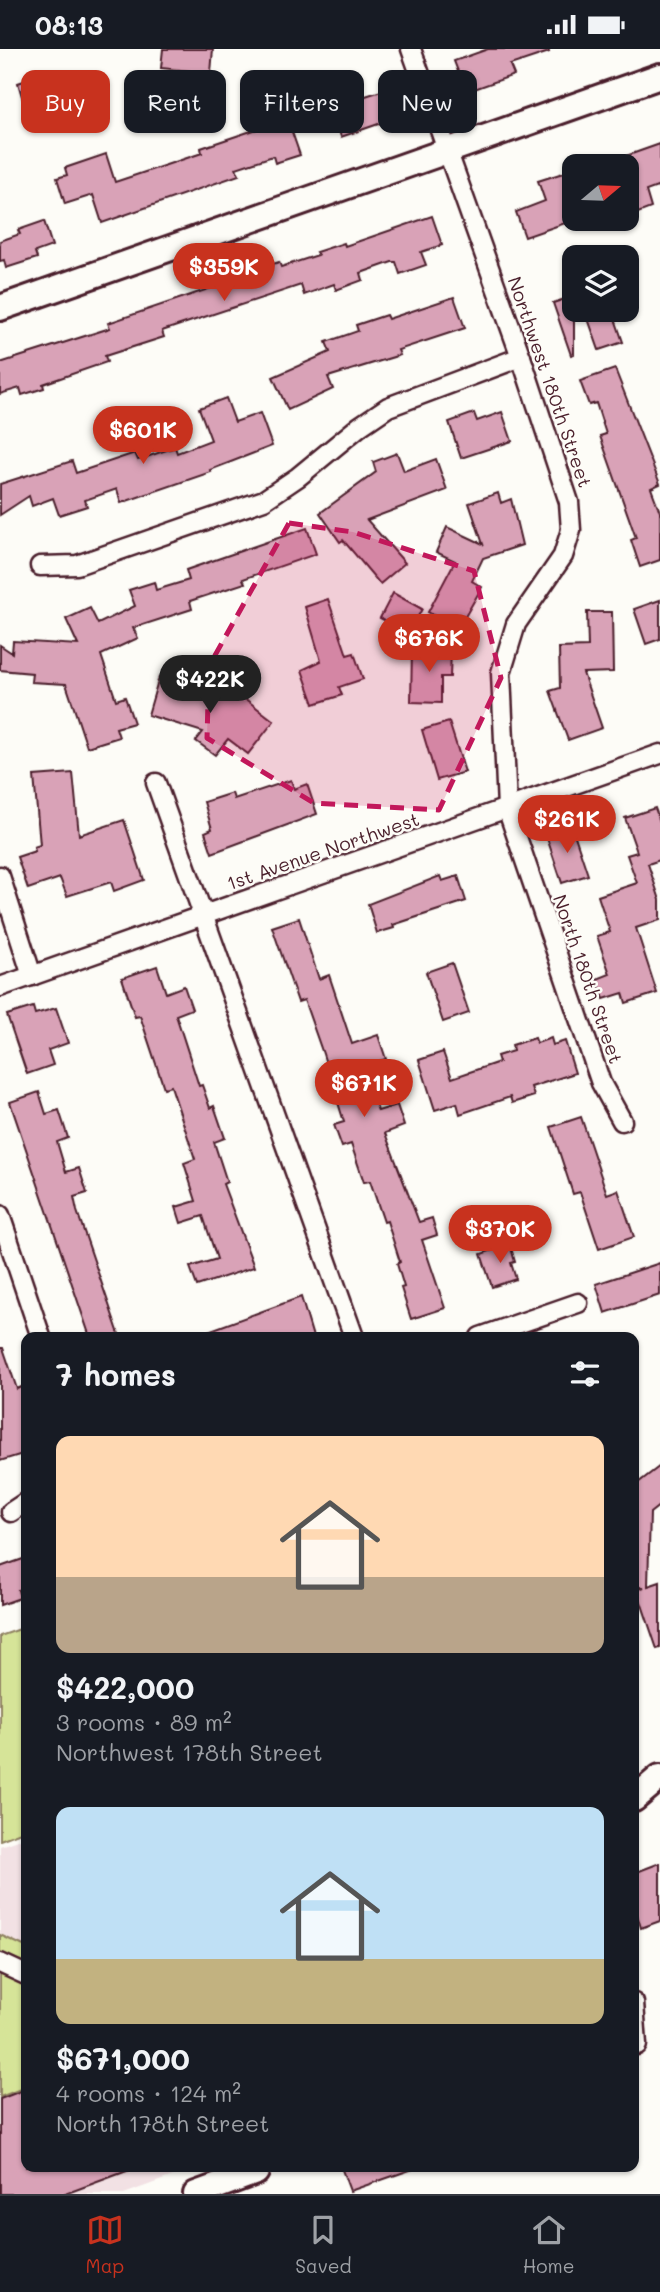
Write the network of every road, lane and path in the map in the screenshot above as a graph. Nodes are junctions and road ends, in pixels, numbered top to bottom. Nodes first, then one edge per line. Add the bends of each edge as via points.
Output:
1 (411, 49) edge
2 (660, 76) edge
3 (446, 151) junction
4 (0, 308) edge
5 (521, 357) junction
6 (40, 566) dead end
7 (660, 754) edge
8 (156, 783) dead end
9 (507, 808) junction
10 (0, 876) edge
11 (205, 915) junction
12 (32, 976) junction
13 (0, 987) edge
14 (622, 1121) dead end
15 (0, 1215) edge
16 (578, 1303) dead end
17 (39, 1332) edge
18 (352, 1332) edge
19 (494, 1332) edge
20 (660, 1777) edge
21 (639, 1795) edge
22 (0, 1962) edge
23 (21, 1972) edge
24 (251, 2172) edge
25 (256, 2172) edge
26 (196, 2194) edge
27 (235, 2194) edge

1 - 3 street, Northwest 180th Street
2 - 3 street
3 - 4 street
3 - 5 street, Northwest 180th Street
5 - 6 street via 388,407 264,500 77,565
5 - 9 street, Northwest 180th Street via 569,502 571,530 551,577 516,624 501,673
7 - 9 street, 1st Avenue Northwest
8 - 11 street
9 - 11 street, 1st Avenue Northwest
9 - 14 street, North 180th Street via 601,1083
10 - 12 street
11 - 12 street, 1st Avenue Northwest
11 - 18 street
12 - 13 street, 1st Avenue Northwest
15 - 17 street
16 - 19 street
20 - 21 street
22 - 23 street
24 - 26 street
25 - 27 street

